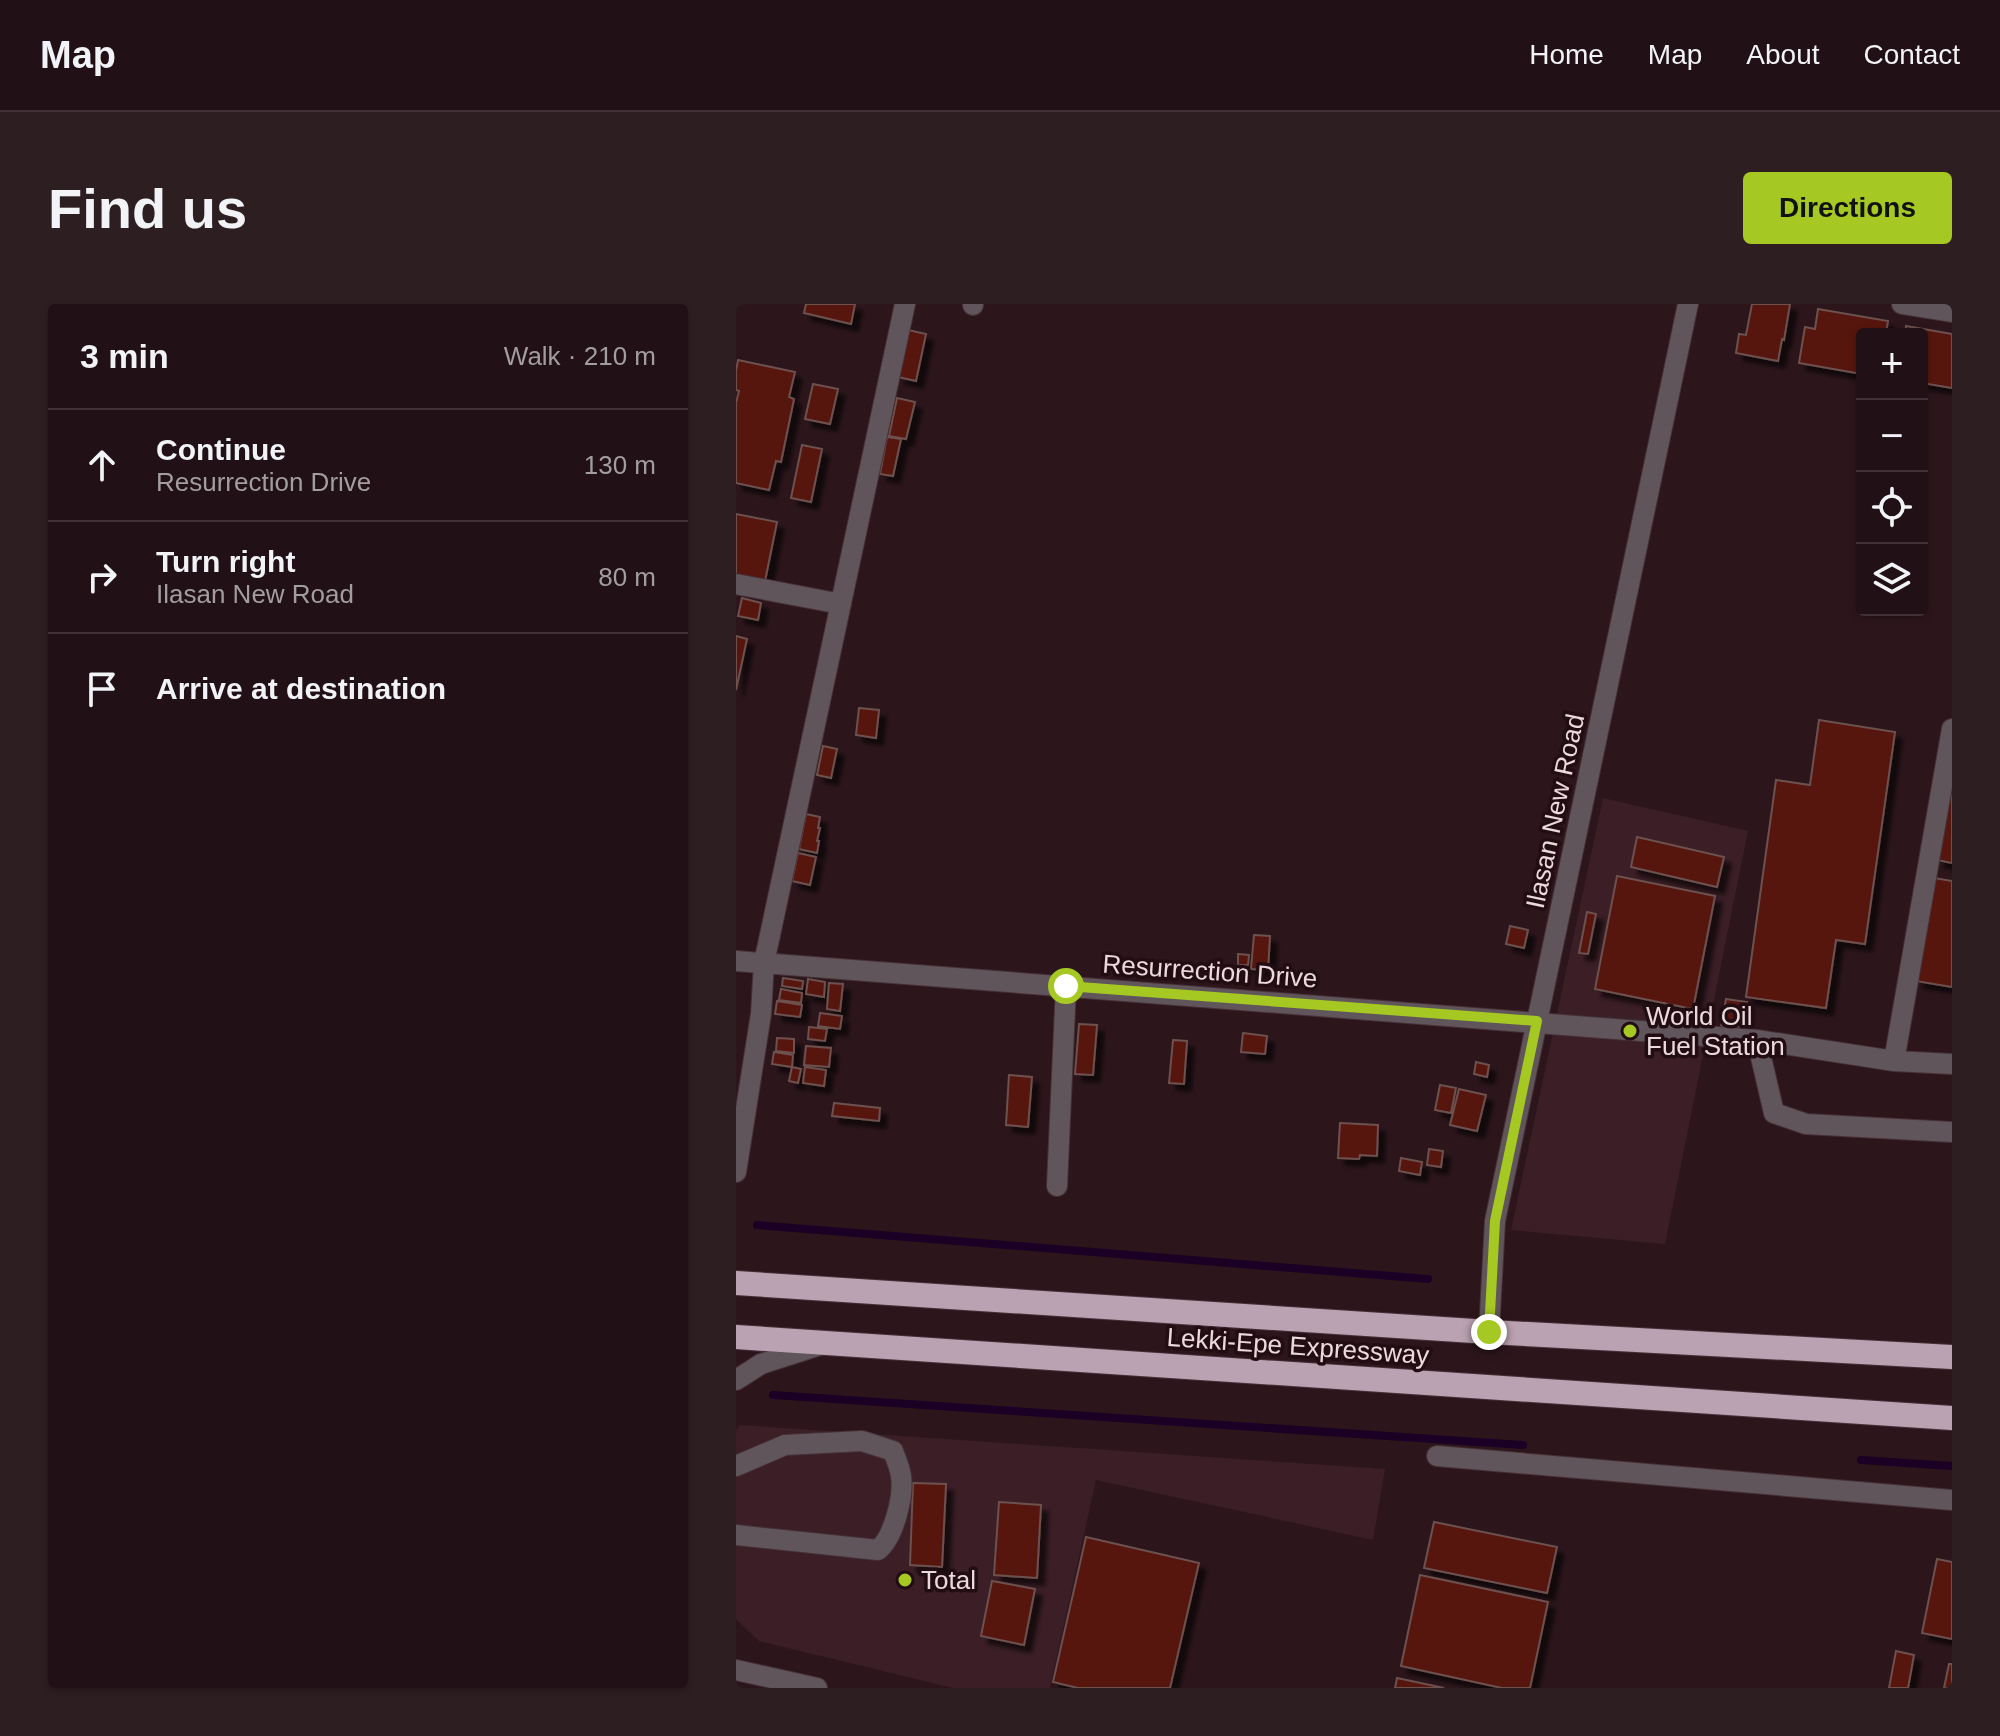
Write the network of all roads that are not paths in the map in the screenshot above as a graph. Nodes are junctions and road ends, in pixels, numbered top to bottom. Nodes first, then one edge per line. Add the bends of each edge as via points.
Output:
1 (905, 304) edge
2 (1688, 304) edge
3 (1902, 304) edge
4 (1952, 312) edge
5 (736, 584) edge
6 (841, 604) junction
7 (1952, 729) edge
8 (736, 961) edge
9 (764, 963) junction
10 (1066, 986) junction
11 (1537, 1021) junction
12 (1757, 1040) junction
13 (1894, 1061) junction
14 (1952, 1064) edge
15 (1952, 1132) edge
16 (736, 1170) edge
17 (1057, 1186) dead end
18 (736, 1283) edge
19 (1489, 1332) junction
20 (736, 1337) edge
21 (828, 1342) junction
22 (1952, 1357) edge
23 (736, 1380) edge
24 (1952, 1418) edge
25 (1437, 1456) dead end
26 (736, 1466) edge
27 (1952, 1500) edge
28 (736, 1535) edge
29 (736, 1670) edge
30 (817, 1688) edge

1 - 6 street
2 - 11 street, Ilasan New Road
3 - 4 street
5 - 6 street
6 - 9 street
7 - 13 street
8 - 9 street, Resurrection Drive
9 - 10 street, Resurrection Drive
9 - 16 street
10 - 11 street, Resurrection Drive
10 - 17 street
11 - 12 street, Resurrection Drive
11 - 19 street, Ilasan New Road via 1495,1221
12 - 13 street, Resurrection Drive
12 - 15 street via 1774,1113 1806,1124
13 - 14 street, Resurrection Drive
18 - 19 highway, Lekki-Epe Expressway
19 - 22 highway, Lekki-Epe Expressway
20 - 21 highway, Lekki-Epe Expressway
21 - 23 street via 761,1364
21 - 24 highway, Lekki-Epe Expressway
25 - 27 street
26 - 28 street via 785,1445 862,1441 893,1451 901,1478 897,1515 878,1550
29 - 30 street

